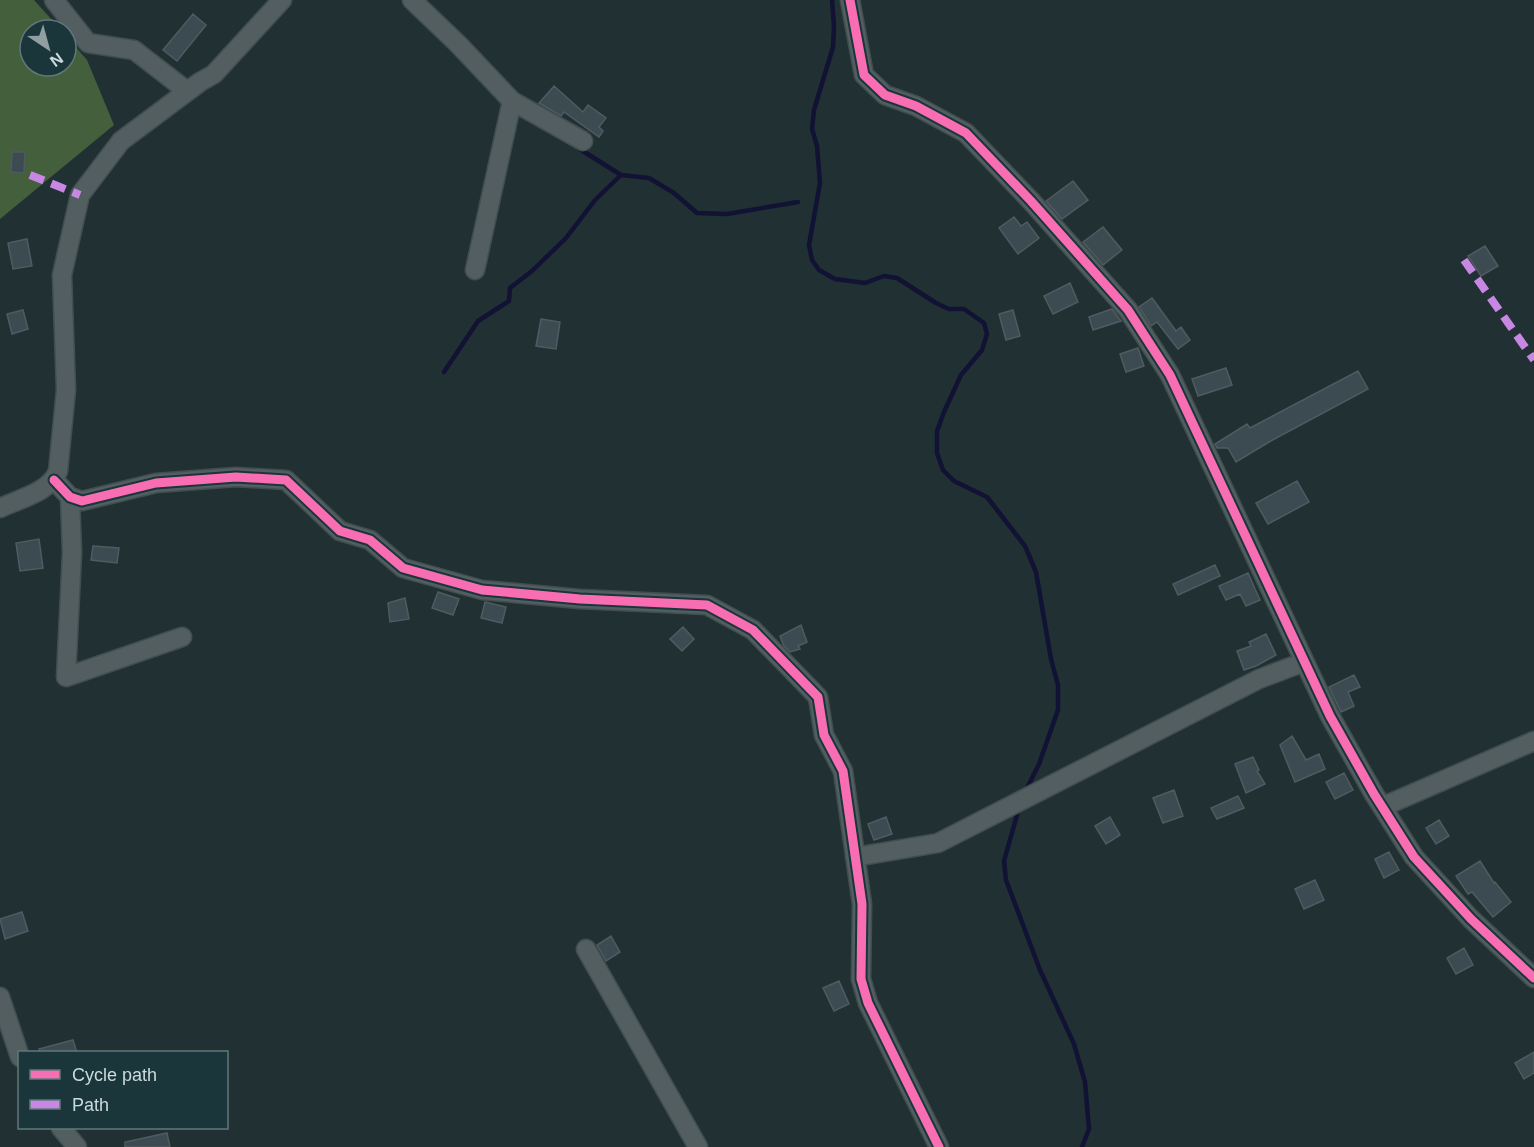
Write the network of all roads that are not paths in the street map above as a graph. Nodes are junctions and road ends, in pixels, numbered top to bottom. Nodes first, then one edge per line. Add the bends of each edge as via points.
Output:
1 (54, 0) edge
2 (282, 0) edge
3 (412, 0) edge
4 (850, 0) edge
5 (187, 91) junction
6 (512, 101) junction
7 (583, 141) dead end
8 (475, 270) dead end
9 (54, 480) junction
10 (70, 497) junction
11 (0, 508) edge
12 (182, 637) dead end
13 (1304, 662) junction
14 (1534, 741) edge
15 (1382, 807) junction
16 (855, 857) junction
17 (586, 949) dead end
18 (1534, 978) edge
19 (0, 997) edge
20 (18, 1051) edge
21 (62, 1129) edge
22 (77, 1147) edge
23 (698, 1147) edge
24 (939, 1147) edge

1 - 5 street via 88,43 134,50
2 - 5 street via 214,74
3 - 6 street
4 - 13 street via 864,75 885,95 916,106 966,133 1128,310 1170,375
5 - 9 street via 121,141 80,195 62,275 66,390
6 - 7 street
6 - 8 street
9 - 10 street
9 - 11 street
10 - 12 street via 72,553 66,677
10 - 16 street via 82,501 156,483 224,478 286,480 340,531 370,540 403,568 482,590 707,605 753,630 818,697 824,735 843,771
13 - 15 street
13 - 16 street via 1259,679 938,843
14 - 15 street
15 - 18 street via 1414,857 1471,919
16 - 24 street via 862,904 861,979 868,1003
17 - 23 street
19 - 20 street
21 - 22 street

